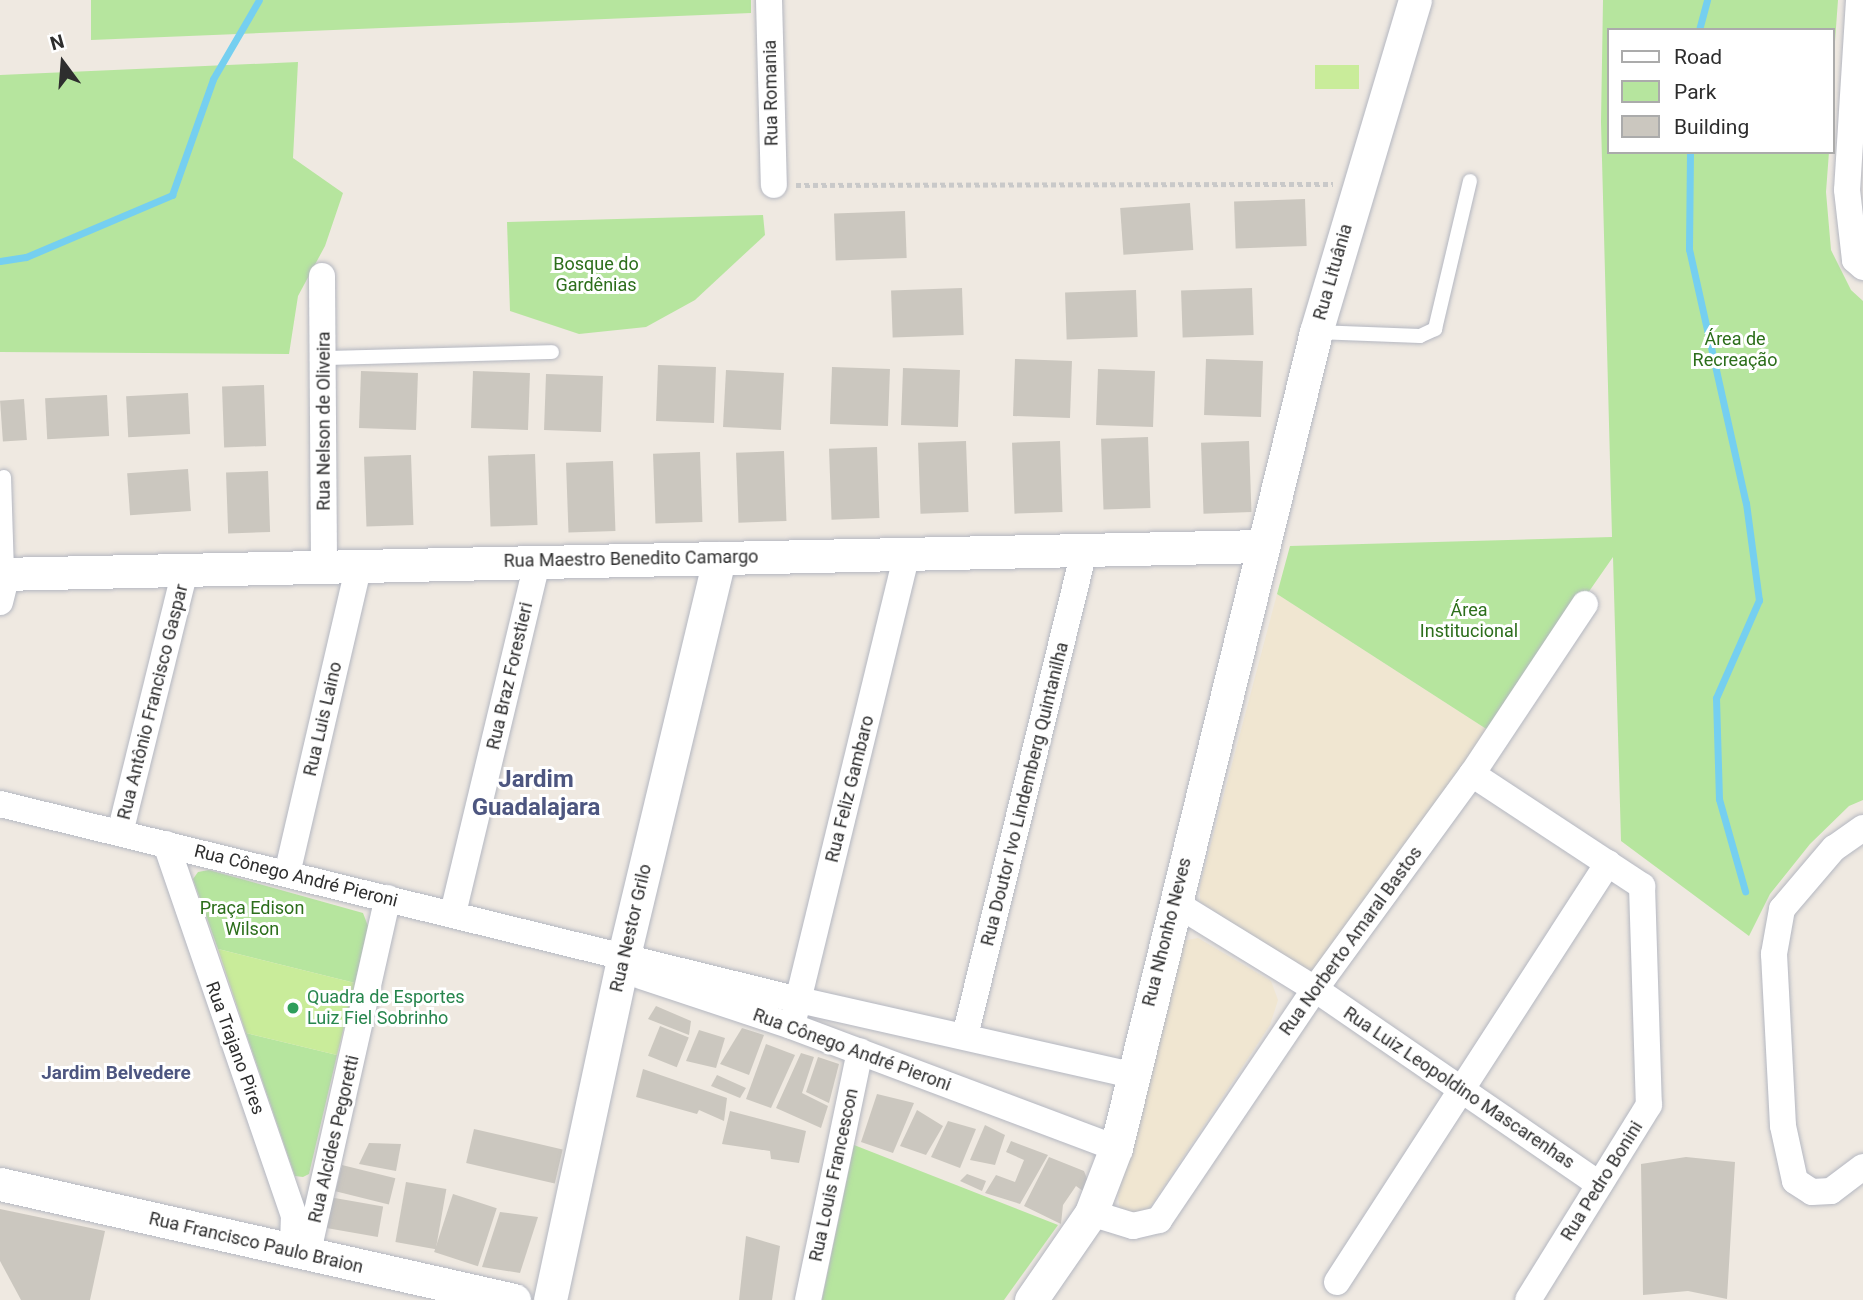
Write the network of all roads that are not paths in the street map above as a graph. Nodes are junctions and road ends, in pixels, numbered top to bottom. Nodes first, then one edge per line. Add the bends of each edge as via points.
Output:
1 (769, 0) edge
2 (1415, 0) edge
3 (1860, 0) edge
4 (1857, 99) edge
5 (1470, 181) dead end
6 (774, 185) road end
7 (1855, 185) edge
8 (1863, 267) edge
9 (322, 276) dead end
10 (1317, 332) junction
11 (552, 352) dead end
12 (325, 358) junction
13 (4, 477) dead end
14 (1262, 546) junction
15 (1084, 552) junction
16 (907, 553) junction
17 (719, 558) junction
18 (537, 562) junction
19 (359, 565) junction
20 (324, 566) junction
21 (185, 570) junction
22 (2, 583) edge
23 (1585, 604) dead end
24 (1472, 774) junction
25 (0, 804) edge
26 (1863, 828) edge
27 (120, 833) junction
28 (166, 844) junction
29 (1608, 863) junction
30 (287, 873) junction
31 (388, 898) junction
32 (1175, 903) junction
33 (453, 914) junction
34 (622, 962) junction
35 (1315, 989) junction
36 (799, 1000) junction
37 (791, 1026) junction
38 (965, 1036) junction
39 (860, 1051) junction
40 (1131, 1075) junction
41 (1461, 1088) junction
42 (1115, 1148) junction
43 (1863, 1167) edge
44 (0, 1184) edge
45 (1599, 1184) junction
46 (1091, 1213) junction
47 (300, 1254) junction
48 (1337, 1282) dead end
49 (514, 1300) edge
50 (550, 1300) edge
51 (808, 1300) edge
52 (1031, 1300) edge
53 (1528, 1300) edge

1 - 6 street, Rua Romania
2 - 10 street, Rua Lituânia
3 - 4 street
4 - 7 street
5 - 10 lane via 1435,329 1420,336
7 - 8 street via 1855,260
9 - 12 street, Rua Nelson de Oliveira
10 - 14 street, Rua Lituânia
11 - 12 lane
12 - 20 street, Rua Nelson de Oliveira
13 - 22 lane
14 - 15 street, Rua Maestro Benedito Camargo
14 - 32 street, Rua Nhonho Neves
15 - 16 street, Rua Maestro Benedito Camargo
15 - 38 street, Rua Doutor Ivo Lindemberg Quintanilha
16 - 17 street, Rua Maestro Benedito Camargo
16 - 36 street, Rua Feliz Gambaro
17 - 18 street, Rua Maestro Benedito Camargo
17 - 34 street, Rua Nestor Grilo
18 - 19 street, Rua Maestro Benedito Camargo
18 - 33 street, Rua Braz Forestieri
19 - 20 street, Rua Maestro Benedito Camargo
19 - 30 street, Rua Luis Laino
20 - 21 street, Rua Maestro Benedito Camargo
21 - 22 street, Rua Maestro Benedito Camargo
21 - 27 street, Rua Antônio Francisco Gaspar
23 - 24 street, Rua Norberto Amaral Bastos
24 - 29 street
24 - 35 street, Rua Norberto Amaral Bastos
25 - 27 street, Rua Cônego André Pieroni
26 - 43 street via 1835,848 1782,909 1774,954 1783,1126 1795,1181 1812,1192 1831,1191
27 - 28 street, Rua Cônego André Pieroni
28 - 30 street, Rua Cônego André Pieroni
28 - 47 street, Rua Trajano Pires via 294,1215
29 - 41 street
29 - 45 street, Rua Pedro Bonini via 1642,886 1649,1105
30 - 31 street, Rua Cônego André Pieroni
31 - 33 street, Rua Cônego André Pieroni
31 - 47 street, Rua Alcides Pegoretti
32 - 35 street, Rua Luiz Leopoldino Mascarenhas
32 - 40 street, Rua Nhonho Neves
33 - 34 street, Rua Cônego André Pieroni via 592,947
34 - 36 street, Rua Cônego André Pieroni
34 - 37 street, Rua Cônego André Pieroni
34 - 50 street, Rua Nestor Grilo
35 - 41 street, Rua Luiz Leopoldino Mascarenhas
35 - 46 street, Rua Norberto Amaral Bastos via 1159,1220 1133,1226
36 - 37 street, Rua Feliz Gambaro
36 - 38 street, Rua Cônego André Pieroni
37 - 39 street, Rua Cônego André Pieroni
38 - 40 street, Rua Cônego André Pieroni
39 - 42 street, Rua Cônego André Pieroni
39 - 51 street, Rua Louis Francescon
40 - 42 street, Rua Nhonho Neves
41 - 45 street, Rua Luiz Leopoldino Mascarenhas
41 - 48 street
42 - 46 street, Rua Nhonho Neves
44 - 47 street, Rua Francisco Paulo Braion
45 - 53 street, Rua Pedro Bonini
46 - 52 street, Rua Nhonho Neves
47 - 49 street, Rua Francisco Paulo Braion

